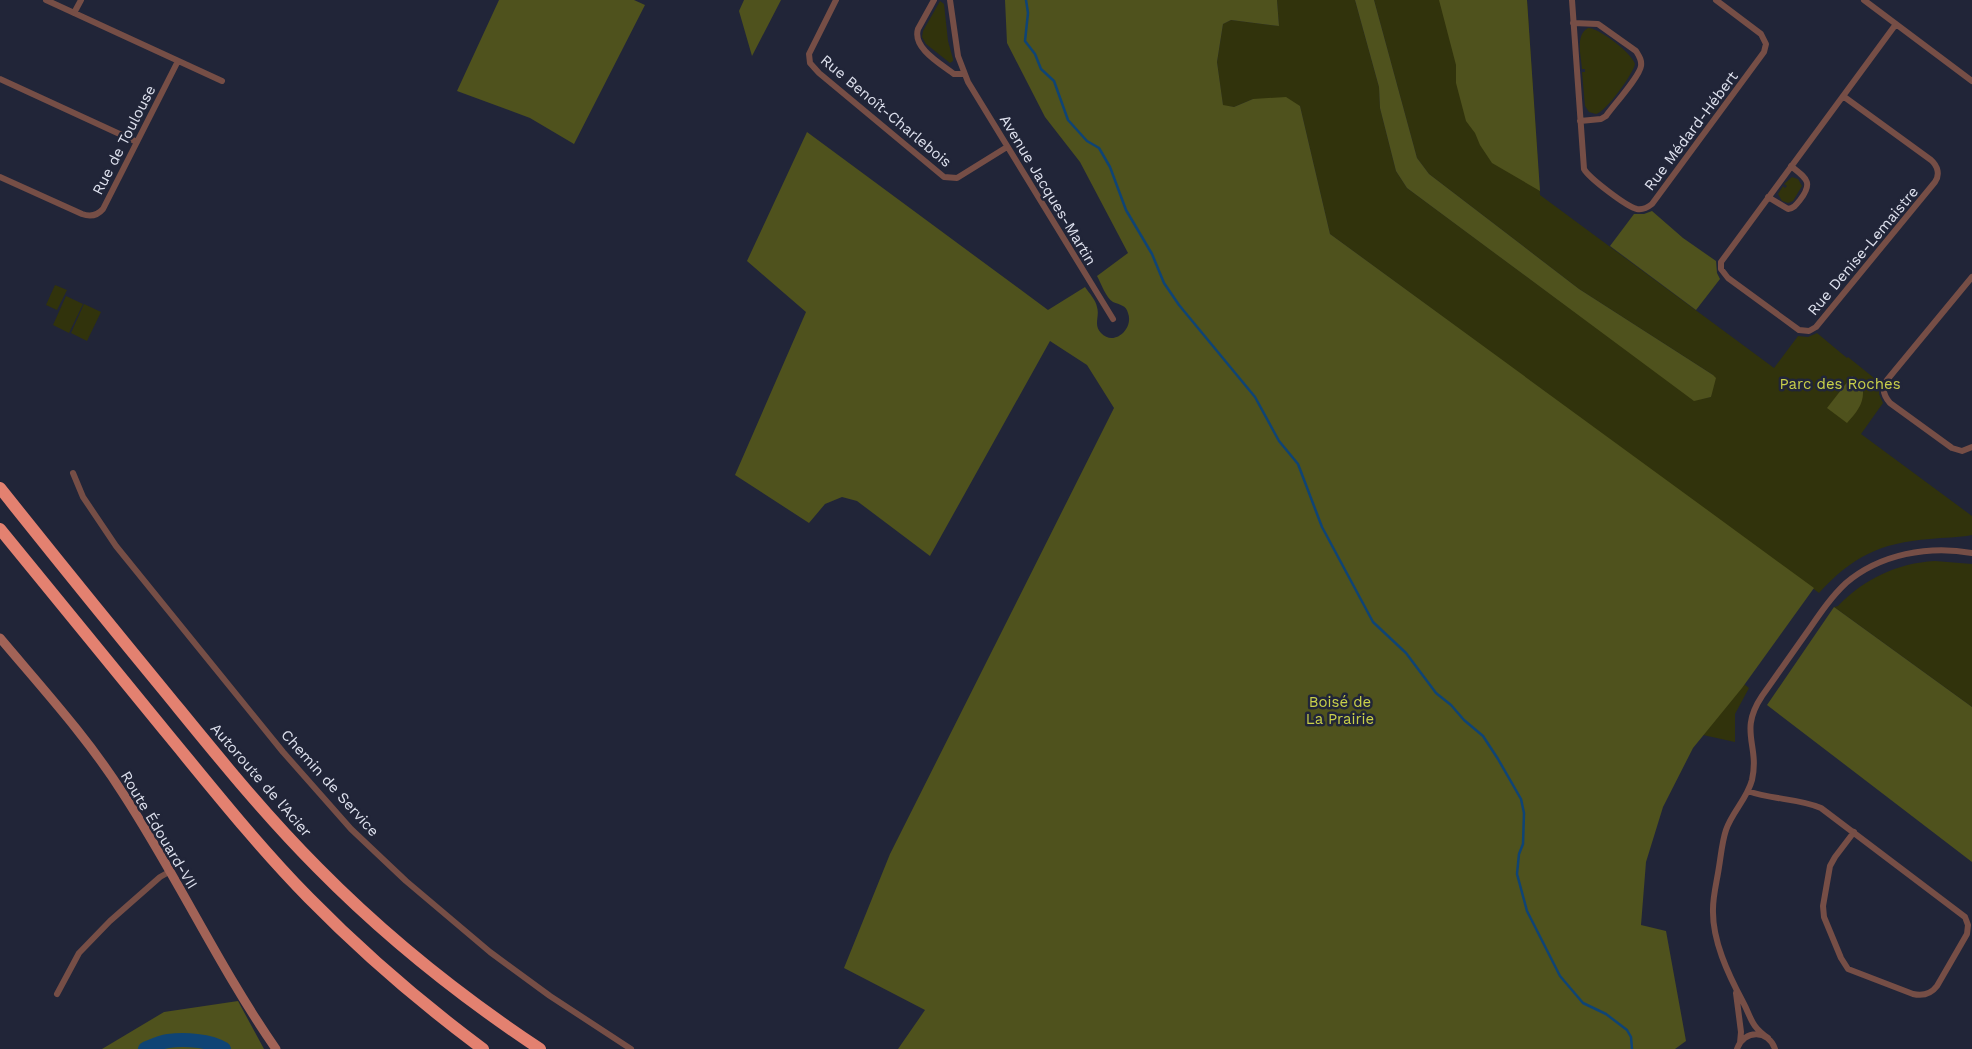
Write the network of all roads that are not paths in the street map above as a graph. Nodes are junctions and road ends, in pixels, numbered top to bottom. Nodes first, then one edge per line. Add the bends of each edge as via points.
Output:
1 (46, 0) edge
2 (81, 0) edge
3 (836, 0) edge
4 (934, 0) edge
5 (950, 0) edge
6 (1572, 0) edge
7 (1716, 0) edge
8 (1864, 0) edge
9 (74, 13) junction
10 (1573, 23) junction
11 (1896, 24) junction
12 (178, 61) junction
13 (964, 74) junction
14 (0, 78) edge
15 (1972, 80) edge
16 (222, 81) dead end
17 (1843, 96) junction
18 (1580, 121) junction
19 (137, 142) junction
20 (1007, 147) junction
21 (1791, 166) junction
22 (0, 177) edge
23 (1768, 197) junction
24 (1972, 277) edge
25 (1113, 319) dead end
26 (1972, 447) edge
27 (73, 472) dead end
28 (0, 488) edge
29 (0, 529) edge
30 (1972, 549) edge
31 (1964, 552) junction
32 (1972, 553) edge
33 (0, 638) edge
34 (1748, 791) junction
35 (1854, 832) junction
36 (169, 872) junction
37 (1735, 987) junction
38 (58, 994) dead end
39 (1768, 1038) junction
40 (1739, 1046) edge
41 (1775, 1048) edge
42 (276, 1049) edge
43 (483, 1049) edge
44 (540, 1049) edge
45 (631, 1049) edge

1 - 9 street
2 - 9 street
3 - 20 street, Rue Benoît-Charlebois via 809,54 810,63 818,73 944,178 957,178
4 - 13 street via 918,29 918,43 954,74
5 - 13 street, Avenue Jacques-Martin via 956,46
6 - 10 street, Rue Médard-Hébert
7 - 18 street, Rue Médard-Hébert via 1761,34 1766,48 1652,204 1634,208 1588,174 1583,165
8 - 11 street
9 - 12 street
10 - 18 street, Rue Médard-Hébert
10 - 18 street via 1601,25 1636,51 1641,64 1639,73 1606,116
11 - 15 street
11 - 17 street, Rue Denise-Lemaistre
12 - 16 street
12 - 19 street, Rue de Toulouse
13 - 20 street, Avenue Jacques-Martin
14 - 19 street
17 - 21 street, Rue Denise-Lemaistre
17 - 23 street, Rue Denise-Lemaistre via 1931,160 1938,175 1813,329 1796,329 1728,278 1722,269 1723,258
19 - 22 street, Rue de Toulouse via 103,209 94,216 82,214
20 - 25 street, Avenue Jacques-Martin
21 - 23 street, Rue Denise-Lemaistre
21 - 23 street via 1806,178 1806,192 1790,209
24 - 26 street via 1885,383 1884,390 1890,403 1952,448 1962,451
27 - 45 street, Chemin de Service via 83,497 116,546 283,752 351,829 490,952 580,1017
28 - 44 highway, Autoroute de l'Acier via 225,765 306,856 418,959
29 - 43 highway via 283,871 384,970
30 - 31 street
31 - 32 street
31 - 34 street via 1919,552 1895,557 1868,568 1838,591 1752,712 1749,730 1754,768
33 - 36 main road, Route Édouard-VII via 100,760
34 - 35 street via 1817,806
34 - 37 street via 1727,828 1713,903 1715,931
35 - 35 street via 1832,862 1823,906 1824,917 1841,958 1848,969 1858,974 1913,994 1930,992 1938,986 1966,937 1966,920
36 - 38 street via 110,921 79,953
36 - 42 main road, Route Édouard-VII
37 - 39 street via 1753,1024
37 - 40 street
39 - 40 street via 1750,1035
39 - 41 street

